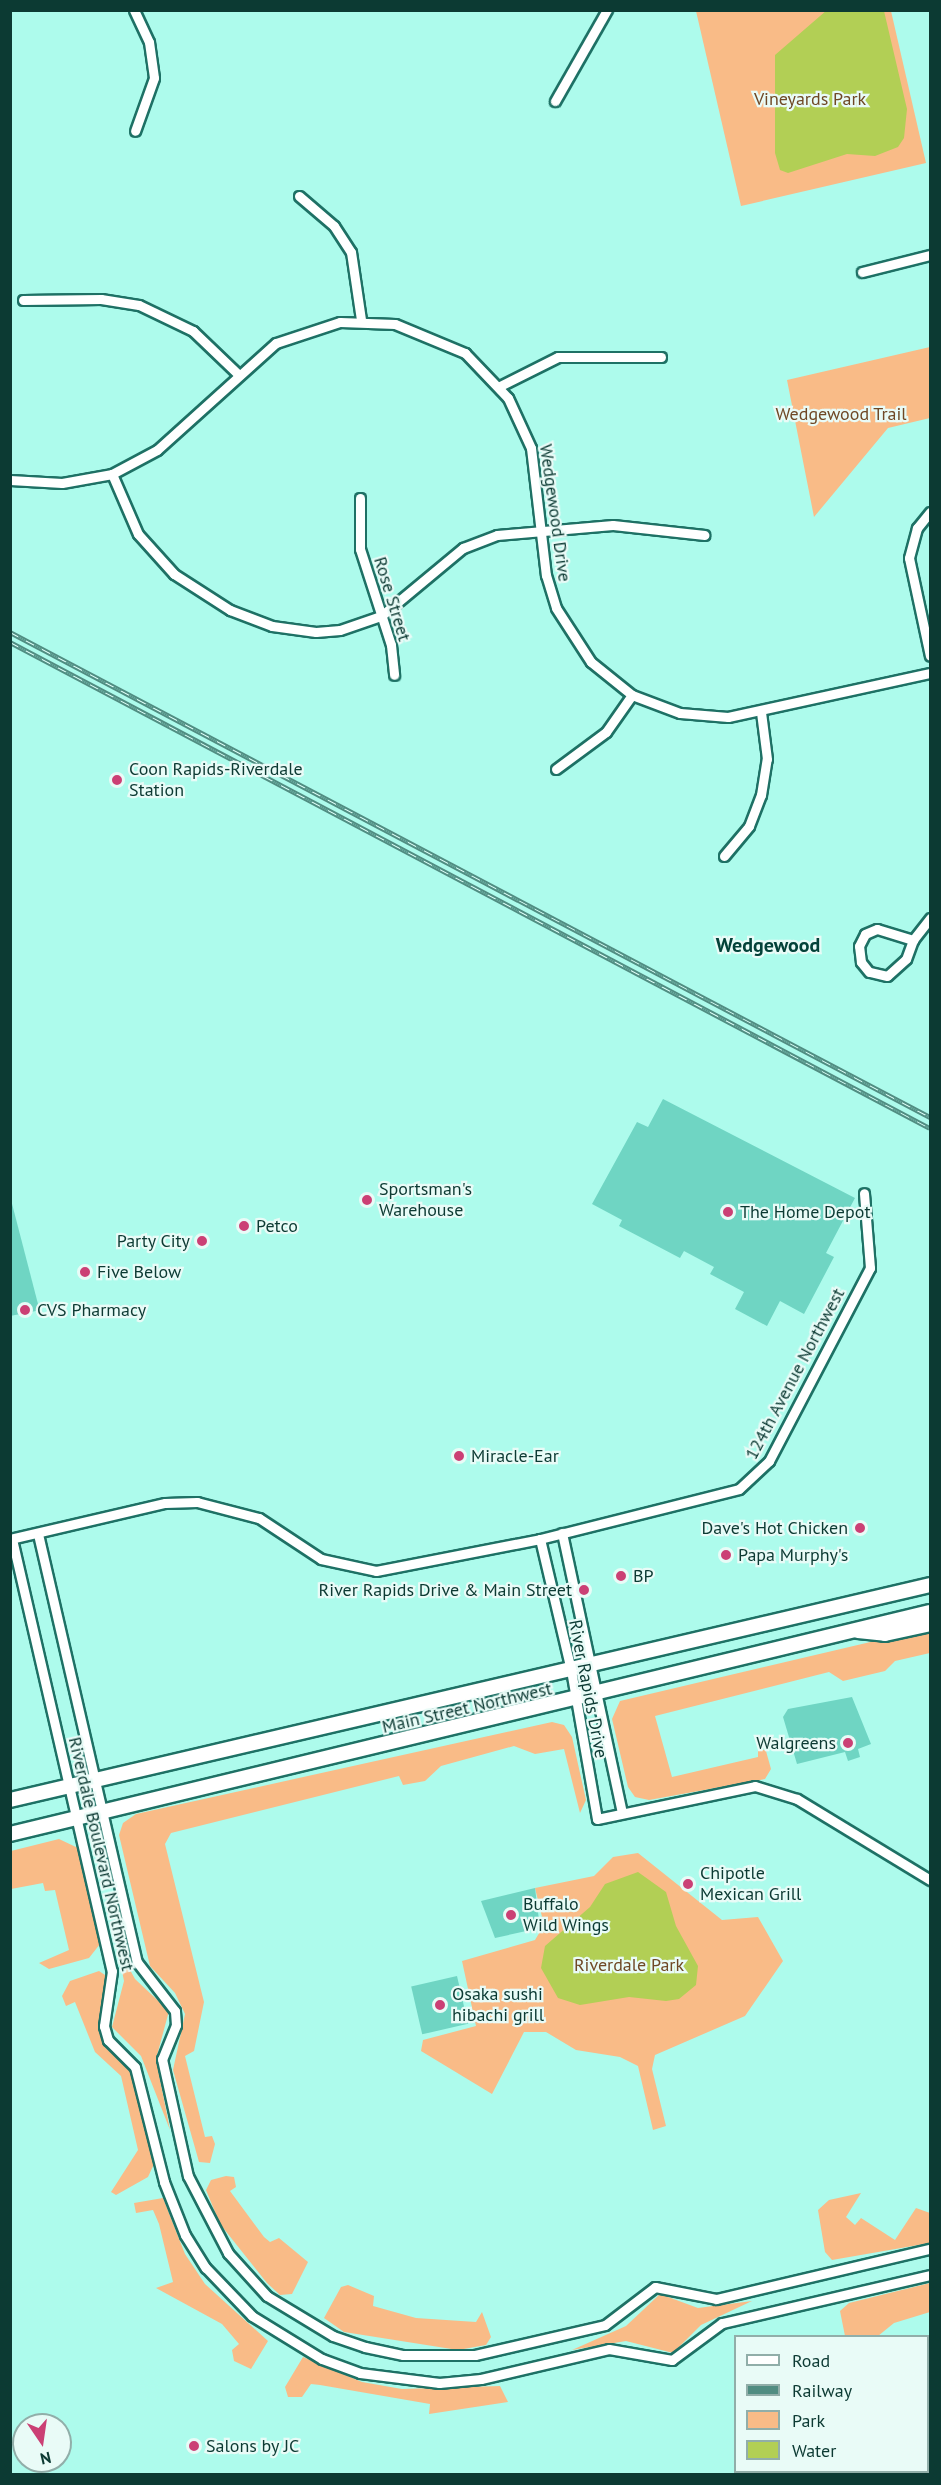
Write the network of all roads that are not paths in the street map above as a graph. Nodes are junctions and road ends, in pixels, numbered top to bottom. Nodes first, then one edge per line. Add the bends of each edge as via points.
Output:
1 (134, 10) edge
2 (607, 10) edge
3 (555, 101) dead end
4 (135, 131) dead end
5 (299, 196) dead end
6 (930, 255) edge
7 (862, 272) dead end
8 (23, 300) dead end
9 (361, 320) junction
10 (662, 357) dead end
11 (237, 373) junction
12 (500, 386) junction
13 (112, 474) junction
14 (10, 480) edge
15 (360, 498) dead end
16 (930, 512) edge
17 (540, 528) junction
18 (704, 535) dead end
19 (381, 616) junction
20 (930, 656) edge
21 (930, 673) edge
22 (394, 675) dead end
23 (632, 695) junction
24 (761, 712) junction
25 (555, 769) dead end
26 (724, 856) dead end
27 (930, 918) edge
28 (913, 940) junction
29 (864, 1193) dead end
30 (38, 1533) junction
31 (562, 1533) junction
32 (11, 1539) edge
33 (540, 1539) junction
34 (930, 1585) edge
35 (930, 1612) edge
36 (930, 1624) edge
37 (853, 1630) junction
38 (593, 1664) junction
39 (571, 1670) junction
40 (596, 1697) junction
41 (573, 1702) junction
42 (98, 1779) junction
43 (69, 1786) junction
44 (10, 1800) edge
45 (104, 1811) junction
46 (622, 1813) junction
47 (76, 1818) junction
48 (10, 1834) edge
49 (930, 1880) edge
50 (930, 2249) edge
51 (930, 2275) edge

1 - 4 street via 149,42 154,78
2 - 3 street
5 - 9 street via 334,226 351,252 359,280
6 - 7 street
8 - 11 street via 101,299 139,305 193,331
9 - 11 street, Wedgewood Drive via 295,334
9 - 12 street, Wedgewood Drive via 437,337 471,358
10 - 12 street via 558,357
11 - 13 street, Wedgewood Drive via 157,450
12 - 17 street, Wedgewood Drive via 531,448
13 - 14 street, Wedgewood Drive via 62,483
13 - 19 street via 138,534 157,557 230,610 272,626 316,632
15 - 19 street, Rose Street via 360,549
16 - 20 street via 923,520 909,558
17 - 18 street via 613,525
17 - 19 street via 463,548
17 - 23 street, Wedgewood Drive via 550,592 566,627 591,662
19 - 22 street, Rose Street
21 - 24 street, Wedgewood Drive
23 - 24 street, Wedgewood Drive via 697,716
23 - 25 street via 606,732
24 - 26 street via 767,759 762,795 750,826
27 - 28 street
28 - 28 street via 906,959 887,976 869,972 861,962 859,946 865,934 892,930
29 - 31 street, 124th Avenue Northwest via 870,1268 762,1471 729,1492
30 - 32 street
30 - 33 street via 165,1503 197,1502 259,1518 321,1559 376,1571
30 - 42 street, Riverdale Boulevard Northwest
31 - 33 street, 124th Avenue Northwest
31 - 38 street, River Rapids Drive
32 - 43 street, Riverdale Boulevard Northwest
33 - 39 street, River Rapids Drive
34 - 38 main road, Main Street Northwest
35 - 37 main road, Main Street Northwest
36 - 37 main road via 885,1634
37 - 40 main road, Main Street Northwest
38 - 39 main road, Main Street Northwest
38 - 40 street, River Rapids Drive
39 - 41 street, River Rapids Drive
39 - 42 main road, Main Street Northwest
40 - 41 main road, Main Street Northwest
40 - 46 street, River Rapids Drive
41 - 45 main road, Main Street Northwest
41 - 46 street, River Rapids Drive via 597,1820
42 - 43 main road, Main Street Northwest
42 - 45 street, Riverdale Boulevard Northwest
43 - 44 main road, Main Street Northwest
43 - 47 street, Riverdale Boulevard Northwest
45 - 47 main road, Main Street Northwest
45 - 50 street, Riverdale Boulevard Northwest via 137,1962 175,2011 164,2070 199,2202 249,2278 319,2328 403,2355 475,2355 605,2325 654,2287 716,2299
46 - 49 street, River Rapids Drive via 755,1786 797,1799
47 - 48 main road, Main Street Northwest
47 - 51 street, Riverdale Boulevard Northwest via 113,1980 104,2026 108,2040 135,2067 174,2211 206,2268 229,2294 262,2323 322,2360 360,2373 439,2383 481,2379 609,2349 672,2360 722,2323

